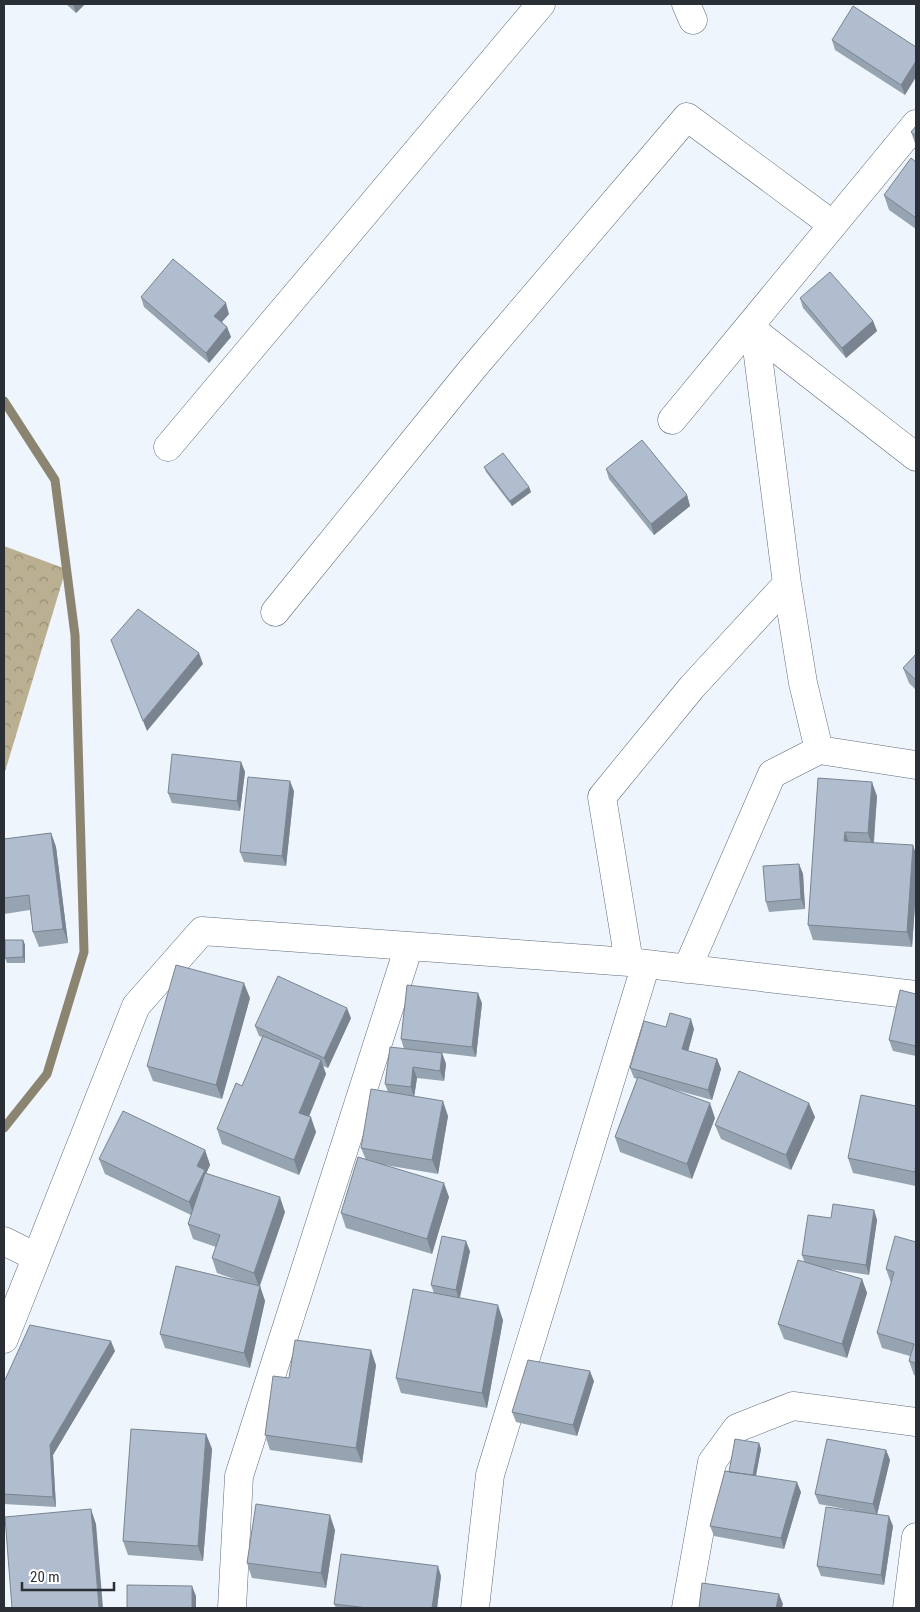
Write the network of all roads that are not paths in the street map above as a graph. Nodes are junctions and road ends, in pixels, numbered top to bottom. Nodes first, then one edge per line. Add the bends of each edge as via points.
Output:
1 (541, 4) edge
2 (916, 124) edge
3 (833, 225) junction
4 (752, 329) junction
5 (672, 420) dead end
6 (912, 445) edge
7 (168, 447) dead end
8 (787, 584) junction
9 (274, 612) dead end
10 (819, 750) junction
11 (916, 765) edge
12 (409, 946) junction
13 (637, 963) junction
14 (687, 969) junction
15 (916, 995) edge
16 (4, 1241) edge
17 (36, 1257) junction
18 (4, 1339) edge
19 (916, 1422) edge
20 (916, 1537) edge
21 (232, 1608) edge
22 (475, 1608) edge
23 (686, 1608) edge
24 (907, 1608) edge

1 - 7 street
2 - 3 street
3 - 4 street
3 - 9 street via 687,117 473,368
4 - 5 street
4 - 6 street
4 - 8 street
8 - 10 street via 803,683
8 - 13 street via 692,687 602,797
10 - 11 street
10 - 14 street via 772,774
12 - 13 street
12 - 17 street via 202,931 136,1006
12 - 21 street via 239,1476
13 - 14 street
13 - 22 street via 490,1475
14 - 15 street
16 - 17 street
17 - 18 street
19 - 23 street via 794,1406 737,1428 712,1462
20 - 24 street

